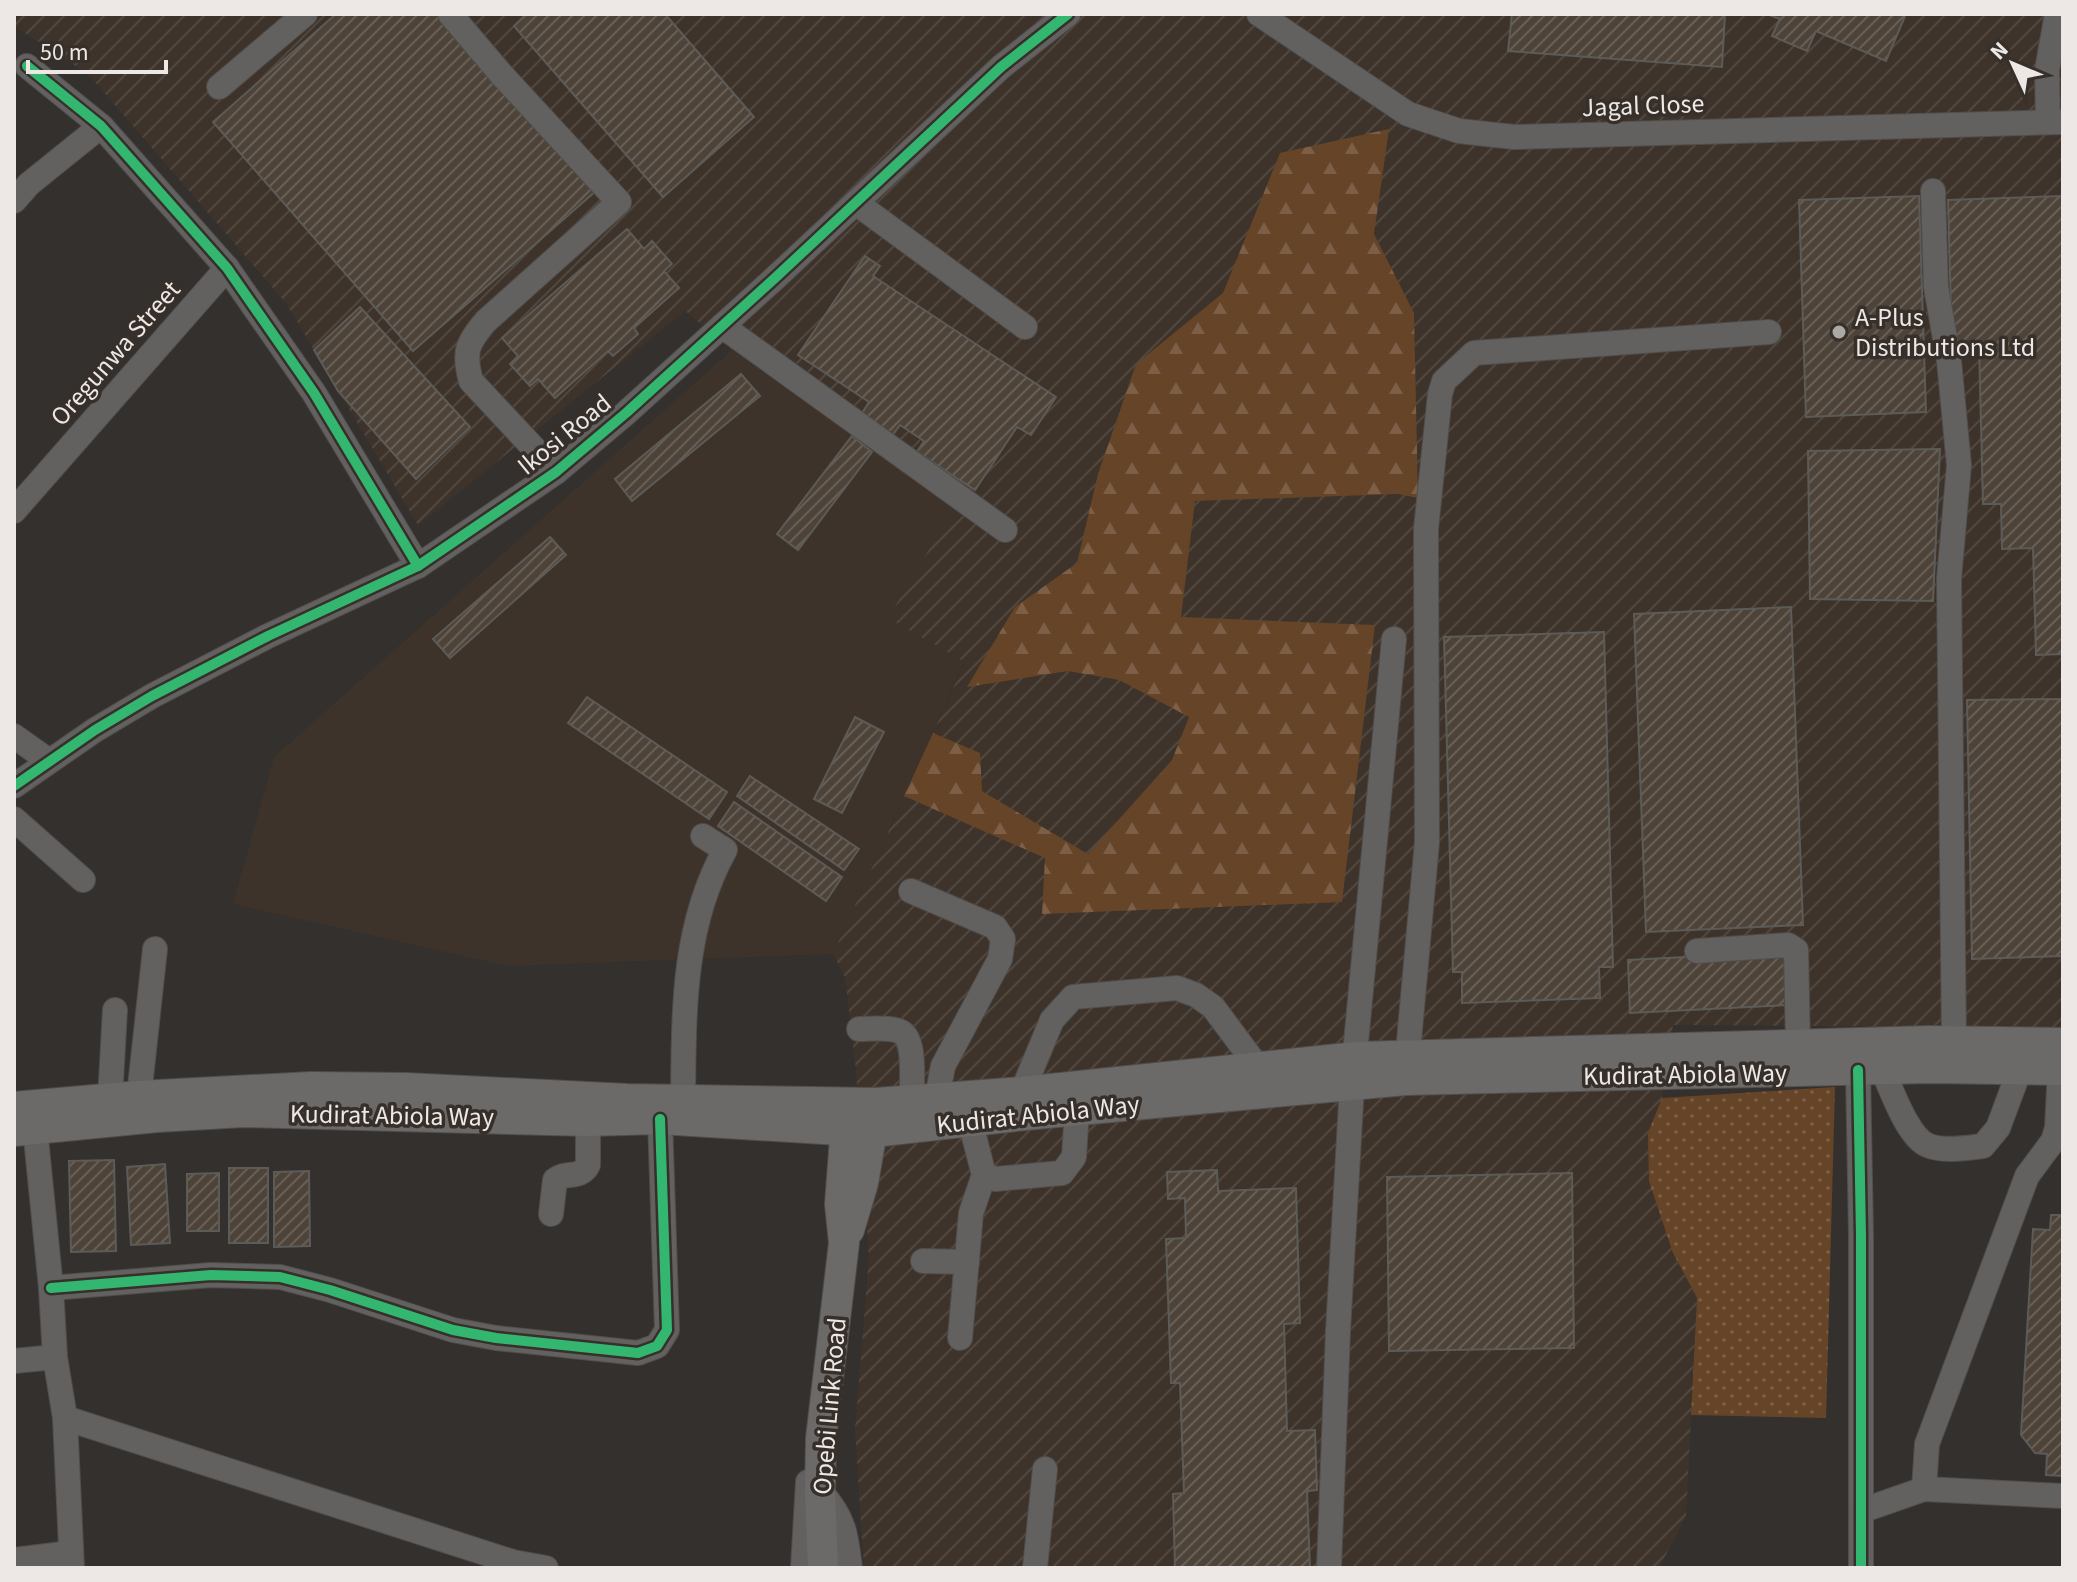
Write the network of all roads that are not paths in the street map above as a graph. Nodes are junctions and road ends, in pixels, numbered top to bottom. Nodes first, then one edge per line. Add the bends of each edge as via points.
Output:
1 (305, 14) edge
2 (450, 14) edge
3 (1068, 14) edge
4 (1259, 14) edge
5 (2057, 14) edge
6 (27, 66) dead end
7 (219, 87) dead end
8 (2056, 122) edge
9 (101, 126) junction
10 (1933, 191) dead end
11 (14, 201) edge
12 (856, 203) junction
13 (227, 268) junction
14 (722, 326) junction
15 (1025, 327) dead end
16 (1769, 332) dead end
17 (556, 472) junction
18 (14, 511) edge
19 (1005, 530) dead end
20 (418, 566) junction
21 (1394, 639) dead end
22 (14, 736) edge
23 (49, 761) junction
24 (14, 786) edge
25 (14, 819) edge
26 (703, 836) dead end
27 (83, 880) dead end
28 (911, 891) dead end
29 (155, 949) dead end
30 (1697, 951) dead end
31 (115, 1010) dead end
32 (859, 1029) dead end
33 (1954, 1042) junction
34 (1798, 1045) junction
35 (2062, 1061) edge
36 (1257, 1066) junction
37 (1406, 1068) junction
38 (1870, 1069) junction
39 (2020, 1069) junction
40 (1354, 1071) junction
41 (1022, 1092) junction
42 (125, 1098) junction
43 (924, 1099) junction
44 (683, 1100) junction
45 (1077, 1110) junction
46 (861, 1117) junction
47 (660, 1119) junction
48 (588, 1121) junction
49 (970, 1121) junction
50 (21, 1122) edge
51 (2060, 1128) edge
52 (984, 1175) junction
53 (551, 1214) dead end
54 (923, 1261) dead end
55 (967, 1262) junction
56 (51, 1288) junction
57 (960, 1338) dead end
58 (55, 1357) junction
59 (14, 1361) edge
60 (65, 1418) junction
61 (821, 1438) junction
62 (1045, 1469) dead end
63 (1924, 1489) junction
64 (820, 1491) junction
65 (2063, 1496) edge
66 (1861, 1511) junction
67 (14, 1560) edge
68 (72, 1561) edge
69 (546, 1568) edge
70 (803, 1568) edge
71 (823, 1568) edge
72 (850, 1568) edge
73 (1035, 1568) edge
74 (1329, 1568) edge
75 (1861, 1568) edge

1 - 7 street
2 - 17 street via 619,202 470,339 466,361 471,381
3 - 12 street, Ikosi Road via 1001,67
4 - 8 street, Jagal Close via 1408,114 1459,131 1514,137
5 - 8 street via 2047,70
6 - 9 street
9 - 11 street
9 - 13 street
10 - 33 street via 1936,287 1959,465 1949,579
12 - 14 street, Ikosi Road
12 - 15 street
13 - 18 street, Oregunwa Street
13 - 20 street via 314,393
14 - 17 street, Ikosi Road
14 - 19 street
16 - 37 street via 1474,353 1444,381 1426,529 1427,842
17 - 20 street, Ikosi Road
20 - 23 street, Ikosi Road via 152,696
21 - 40 street
22 - 23 street
23 - 24 street, Ikosi Road
25 - 27 street
26 - 44 street via 725,850 706,893 689,958
28 - 43 street via 995,927 1003,939 1000,959
29 - 42 street
30 - 34 street via 1793,947
31 - 42 street
32 - 43 street via 899,1031 908,1038
33 - 34 main road, Kudirat Abiola Way
33 - 35 main road, Kudirat Abiola Way
34 - 37 main road, Kudirat Abiola Way
35 - 39 main road, Kudirat Abiola Way
35 - 51 street
36 - 40 main road, Kudirat Abiola Way
36 - 41 main road, Kudirat Abiola Way
36 - 41 street via 1213,1007 1196,995 1177,988 1073,997 1052,1020
37 - 38 main road, Kudirat Abiola Way
37 - 40 main road, Kudirat Abiola Way
38 - 39 main road, Kudirat Abiola Way
38 - 39 street via 1927,1145 1963,1149 1983,1146 1998,1128
38 - 66 street via 1861,1236
40 - 45 main road, Kudirat Abiola Way
40 - 74 street
41 - 43 main road, Kudirat Abiola Way
42 - 44 main road, Kudirat Abiola Way via 311,1087
42 - 50 main road, Kudirat Abiola Way
43 - 46 main road, Kudirat Abiola Way
44 - 46 main road, Kudirat Abiola Way
45 - 49 main road, Kudirat Abiola Way
45 - 52 street via 1074,1157 1062,1173 995,1179
46 - 47 main road, Kudirat Abiola Way
46 - 49 main road, Kudirat Abiola Way
46 - 61 main road, Opebi Link Road via 840,1204 844,1243
47 - 48 main road, Kudirat Abiola Way
47 - 56 street via 667,1330 657,1346 638,1353 453,1330 280,1277 211,1275
48 - 50 main road, Kudirat Abiola Way via 243,1112
48 - 53 street via 588,1165 555,1180
49 - 52 street
50 - 56 street
51 - 63 street via 2027,1176 1927,1444
52 - 55 street via 971,1213
54 - 55 street
55 - 57 street
56 - 58 street
58 - 59 street
58 - 60 street
60 - 68 street
60 - 69 street via 513,1562
61 - 64 main road, Opebi Link Road
61 - 70 street via 808,1480
62 - 73 street
63 - 65 street
63 - 66 street
64 - 71 main road, Opebi Link Road
64 - 72 street via 842,1521
66 - 75 street
67 - 68 street

